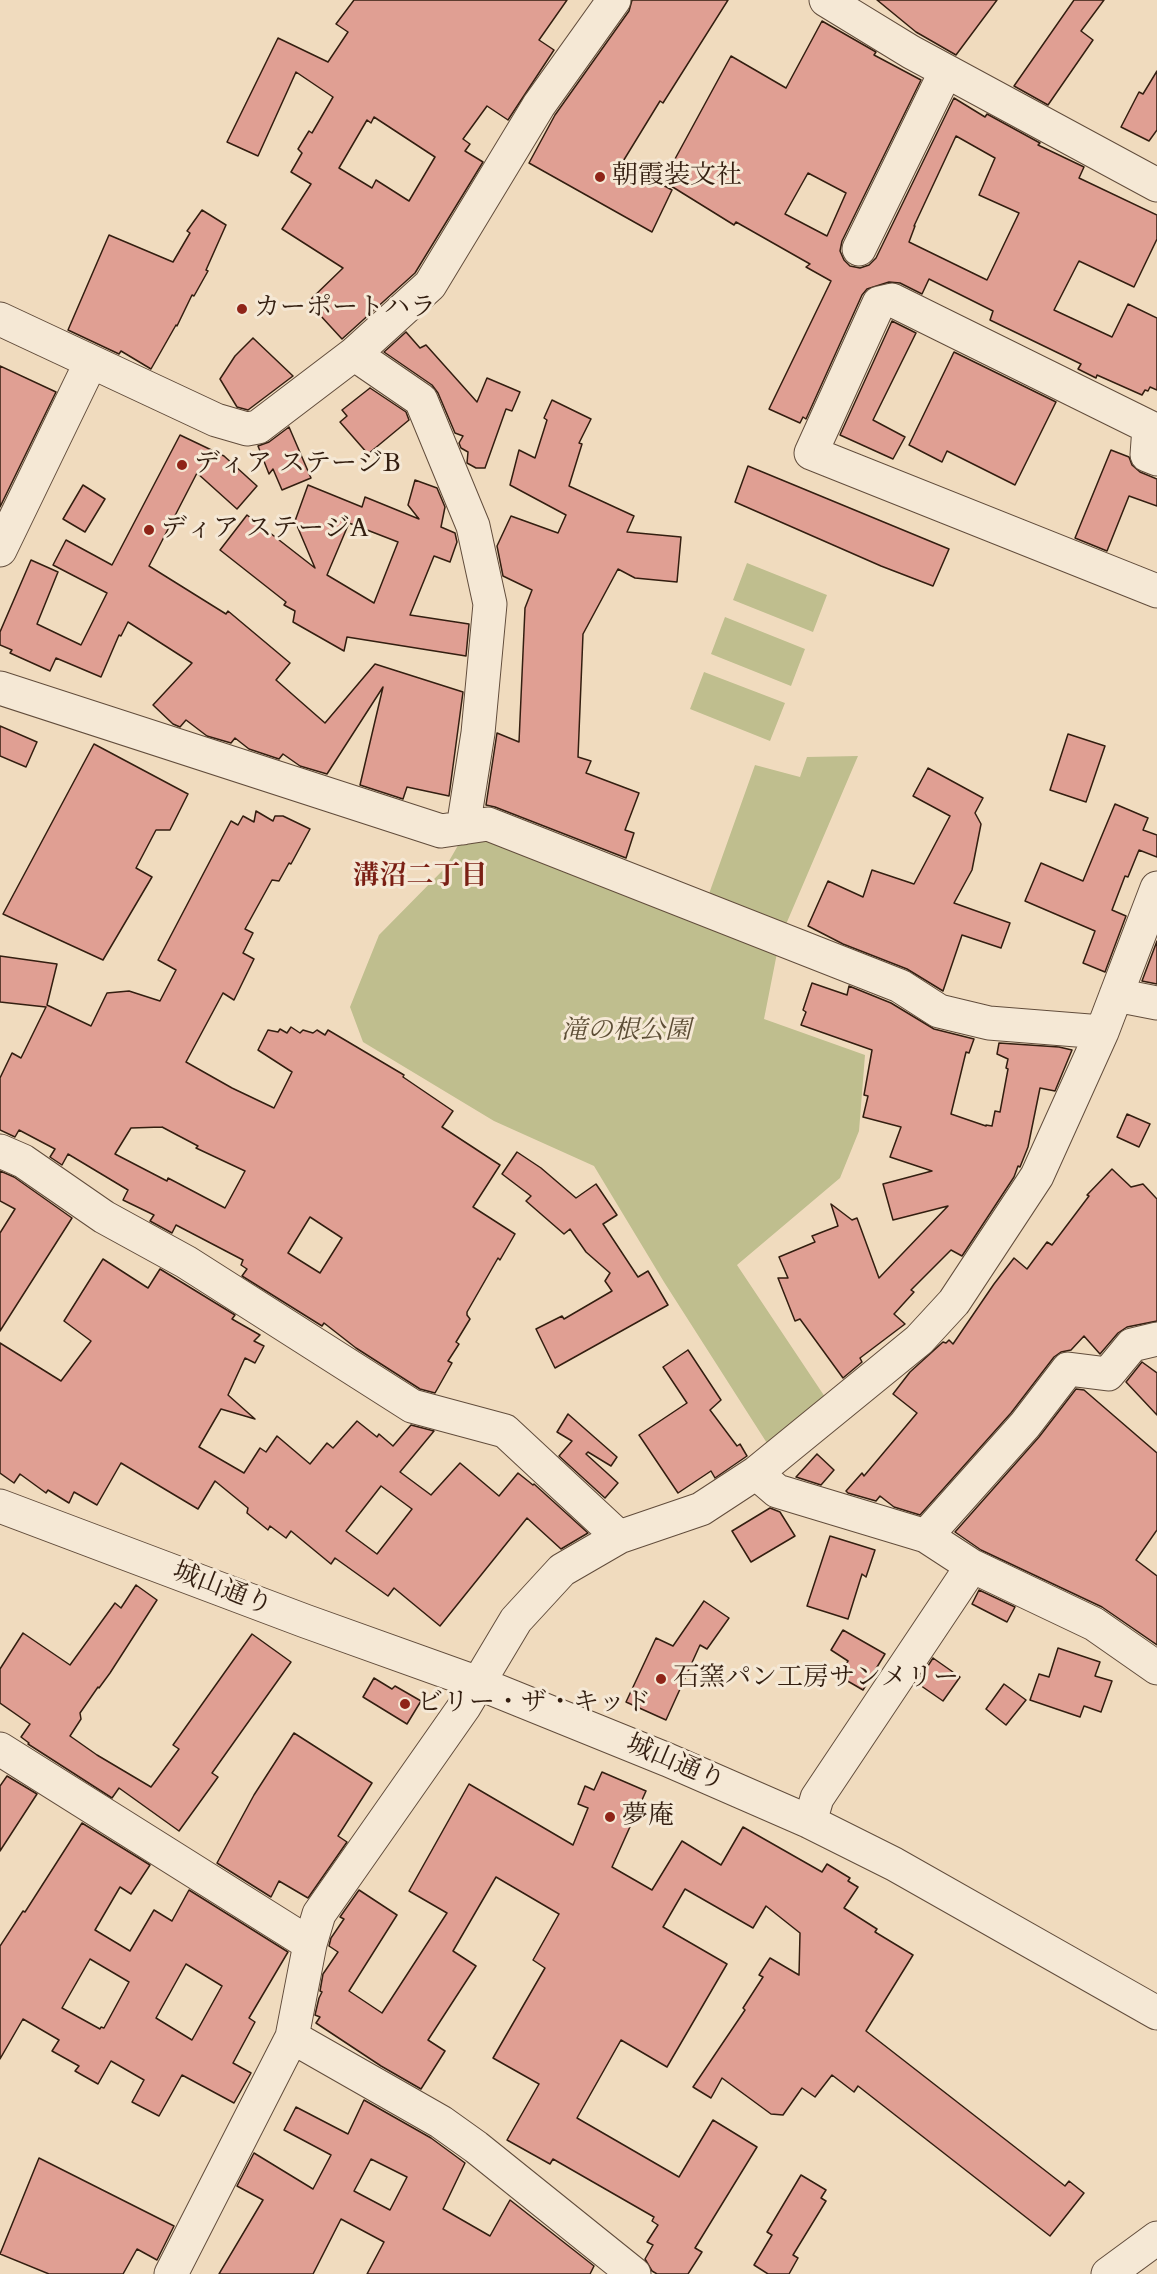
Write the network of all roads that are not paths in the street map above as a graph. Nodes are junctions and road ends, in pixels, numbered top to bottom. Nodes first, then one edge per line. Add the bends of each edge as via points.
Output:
1 (614, 0) edge
2 (826, 0) edge
3 (946, 71) junction
4 (1157, 185) edge
5 (859, 249) dead end
6 (0, 320) edge
7 (354, 354) junction
8 (91, 362) junction
9 (1157, 459) edge
10 (0, 549) edge
11 (1157, 591) edge
12 (0, 688) edge
13 (463, 828) junction
14 (1157, 888) edge
15 (1116, 995) junction
16 (1157, 1003) edge
17 (1102, 1032) junction
18 (0, 1151) edge
19 (1157, 1339) edge
20 (756, 1473) junction
21 (0, 1506) edge
22 (926, 1536) junction
23 (619, 1537) junction
24 (972, 1566) junction
25 (1157, 1668) edge
26 (478, 1683) junction
27 (0, 1749) edge
28 (810, 1822) junction
29 (310, 1944) junction
30 (1157, 2013) edge
31 (292, 2037) junction
32 (1157, 2238) edge
33 (171, 2274) edge
34 (634, 2274) edge
35 (1108, 2274) edge

1 - 7 street via 539,105 430,285
2 - 3 street
3 - 4 street
3 - 5 street
6 - 8 street
7 - 8 street via 270,419 247,429 216,420
7 - 13 street via 420,400 473,526 490,604 478,734
8 - 10 street
9 - 11 street via 1147,455 1149,427 892,300 879,303 811,453
12 - 13 street via 441,831
13 - 17 street via 488,824 900,986 939,1011 989,1023
14 - 15 street
15 - 16 street
15 - 17 street
17 - 20 street via 1037,1176 954,1302 919,1341
18 - 23 street via 23,1161 104,1217 186,1262 412,1406 505,1431
19 - 22 street via 1132,1346 1108,1374 1068,1369 1025,1425
20 - 22 street via 777,1491
20 - 23 street via 701,1509
21 - 26 street, 城山通り
22 - 24 street
23 - 26 street via 562,1570 516,1620
24 - 25 street via 1094,1624
24 - 28 street via 817,1798
26 - 28 street, 城山通り
26 - 29 street via 319,1914
27 - 29 street
28 - 30 street, 城山通り via 894,1864
29 - 31 street
31 - 33 street
31 - 34 street via 441,2122
32 - 35 street

